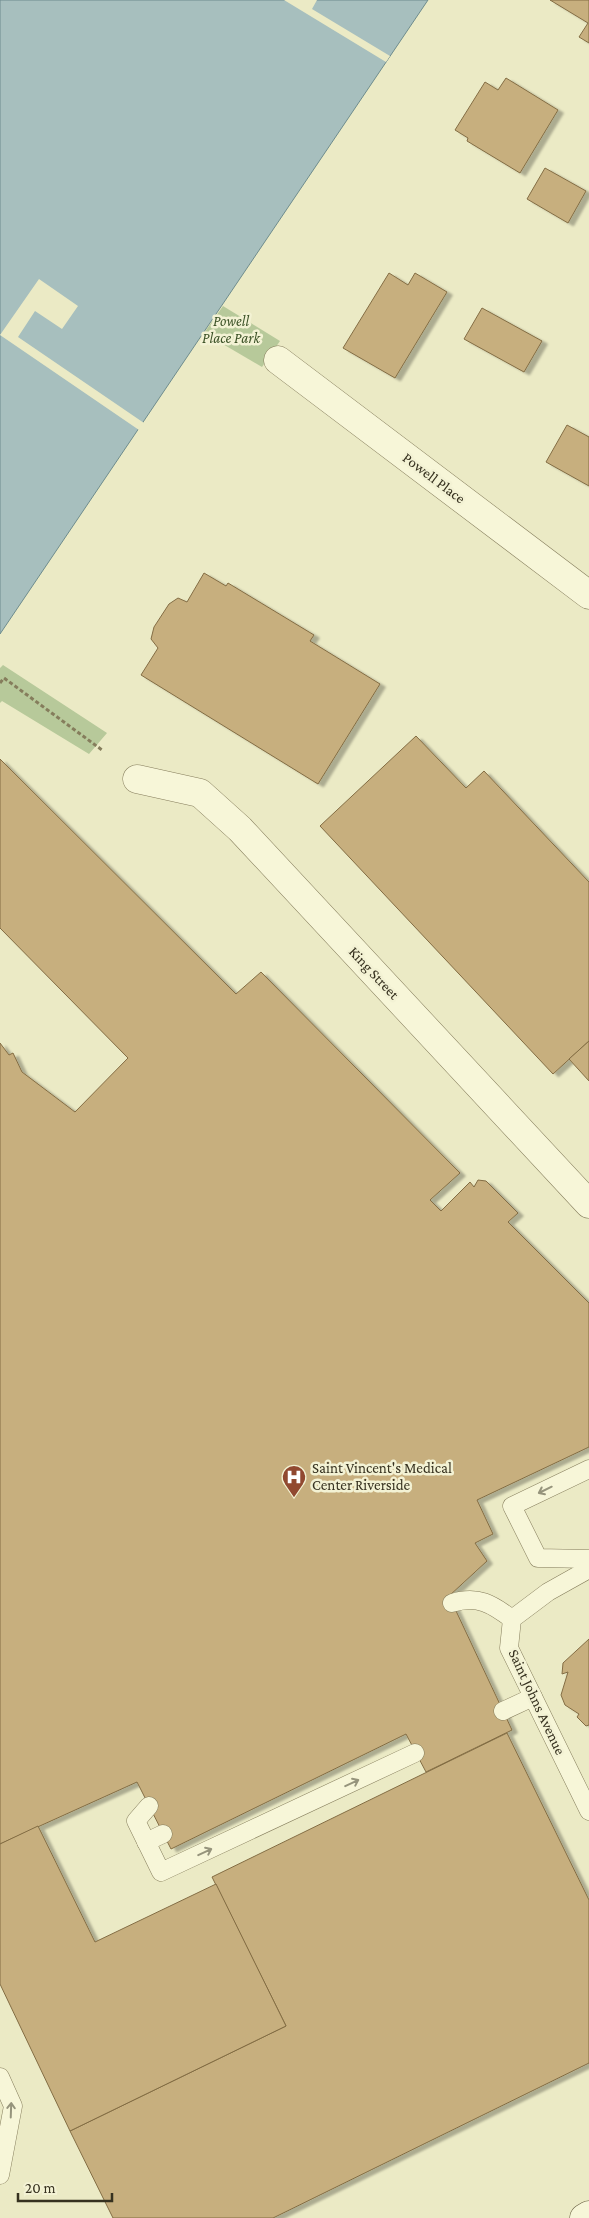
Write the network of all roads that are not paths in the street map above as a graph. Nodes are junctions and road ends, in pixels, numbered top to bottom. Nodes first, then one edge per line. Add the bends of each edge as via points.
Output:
1 (278, 360) dead end
2 (589, 595) edge
3 (137, 779) dead end
4 (589, 1204) edge
5 (589, 1469) edge
6 (589, 1559) edge
7 (589, 1569) edge
8 (452, 1603) dead end
9 (512, 1619) junction
10 (533, 1697) junction
11 (503, 1711) dead end
12 (415, 1753) dead end
13 (149, 1806) dead end
14 (589, 1811) edge
15 (163, 1834) dead end
16 (146, 1842) junction
17 (0, 2077) edge
18 (0, 2175) edge
19 (589, 2215) edge
20 (584, 2218) edge

1 - 2 street, Powell Place
3 - 4 street, King Street via 200,793 240,829
5 -> 6 lane via 512,1506 538,1558
7 - 9 lane via 548,1592
8 - 9 lane via 464,1599 491,1603
9 - 10 lane, Saint Johns Avenue via 509,1648
10 - 11 lane
10 - 14 lane, Saint Johns Avenue
16 -> 12 lane via 160,1872
13 - 16 lane via 136,1821
15 - 16 lane
18 -> 17 lane via 13,2106
19 - 20 street

